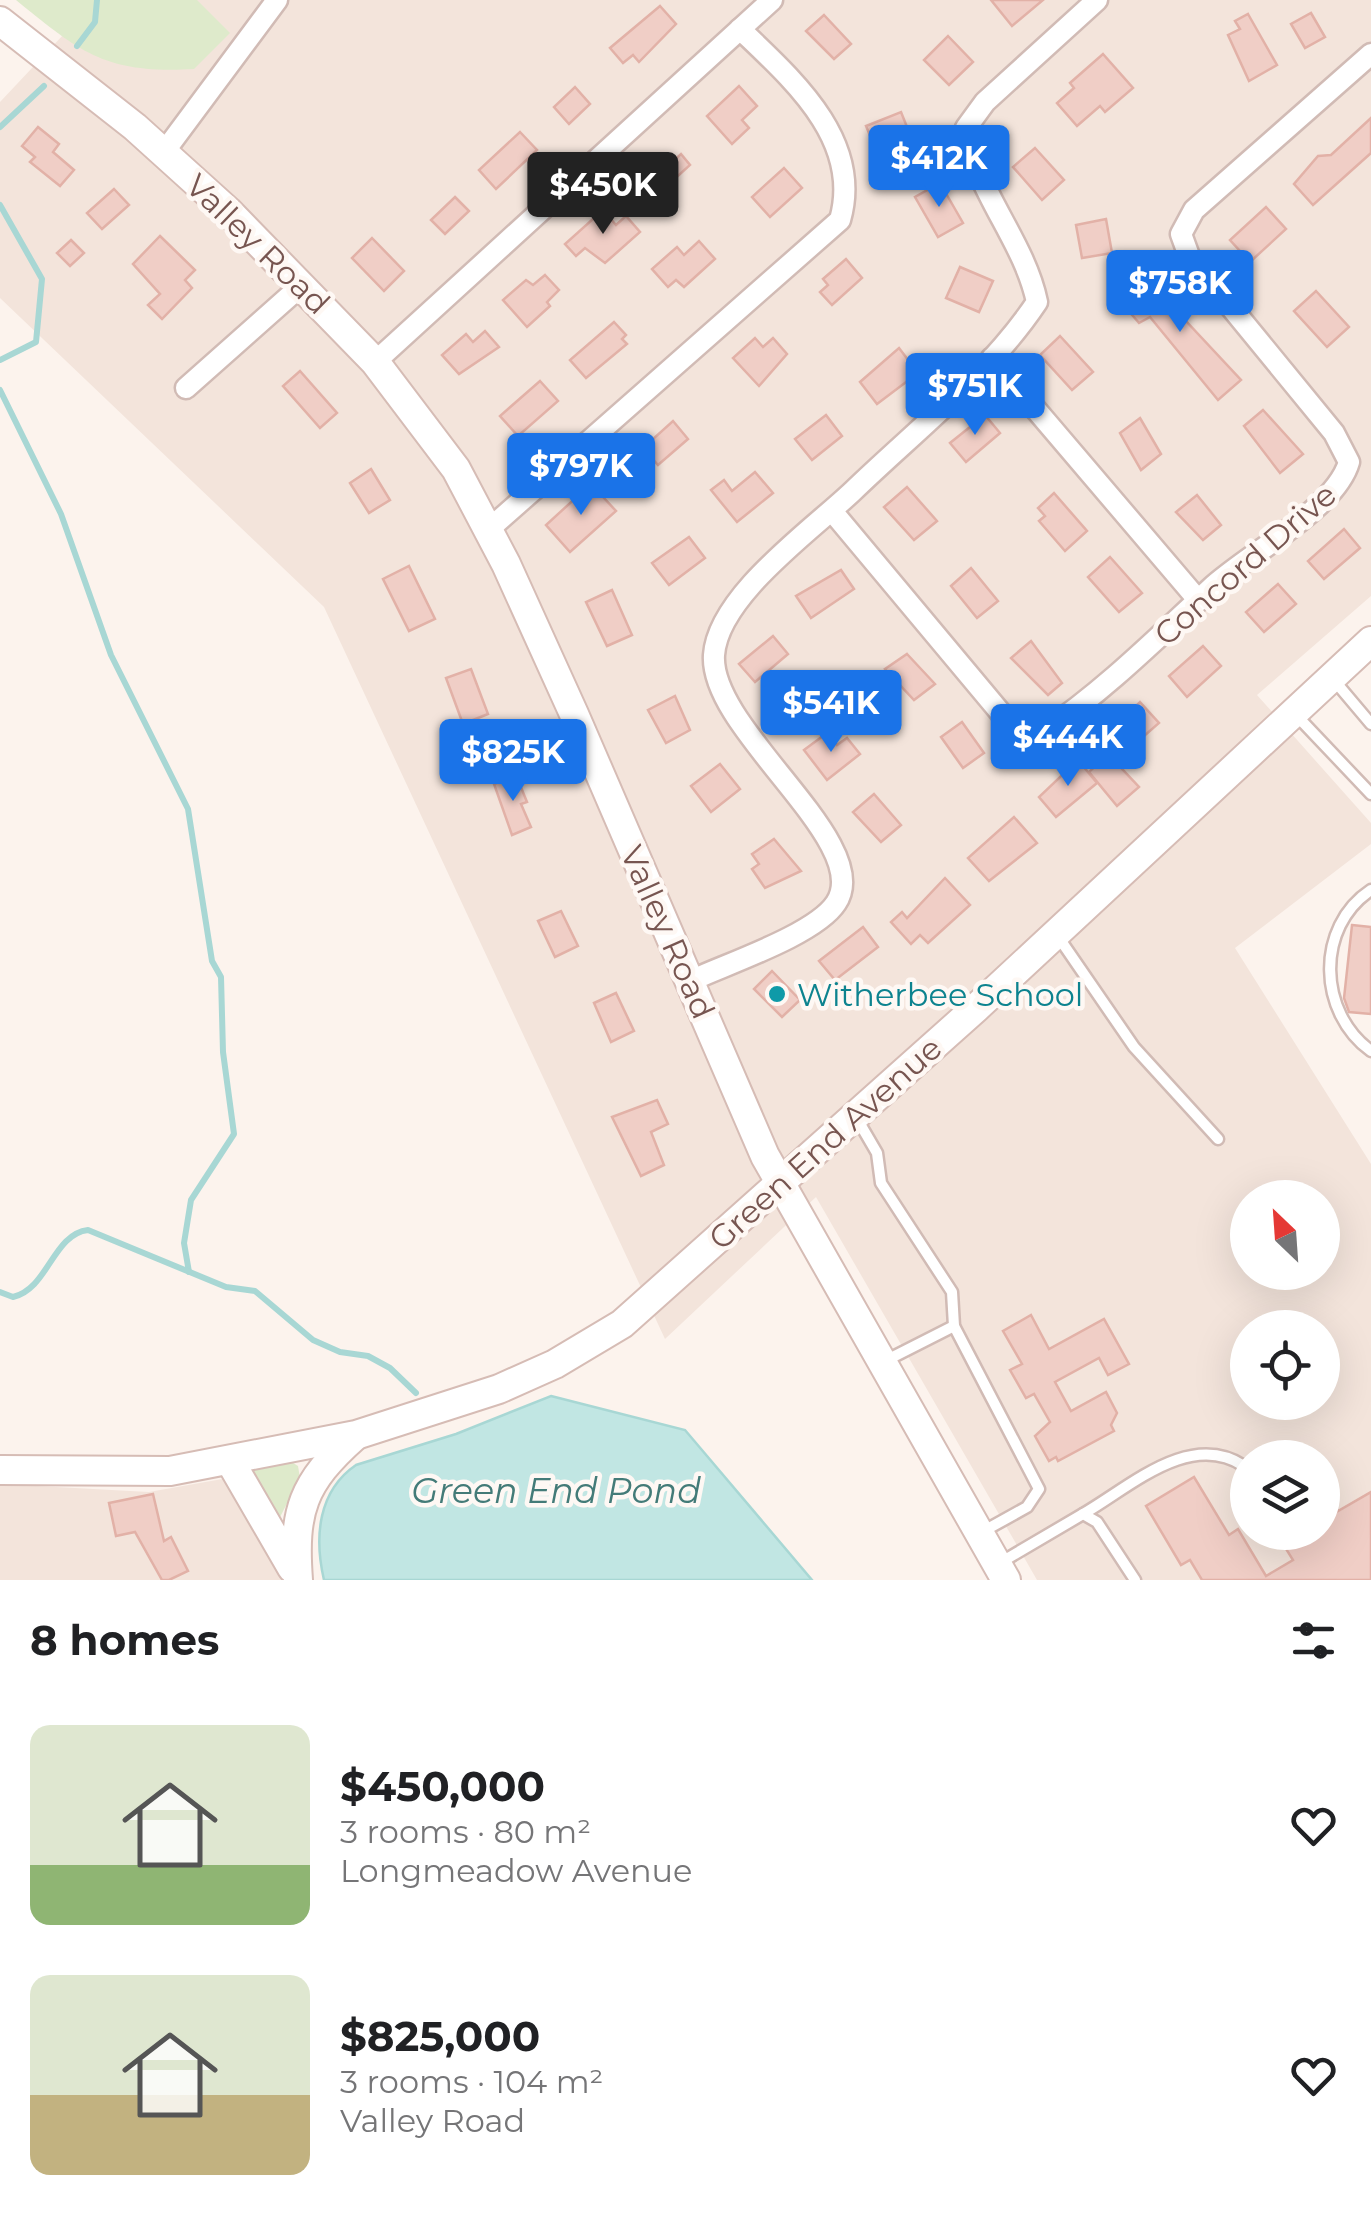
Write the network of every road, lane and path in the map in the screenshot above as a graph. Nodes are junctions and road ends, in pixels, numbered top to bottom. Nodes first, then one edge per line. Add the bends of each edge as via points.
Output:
1 (276, 0) edge
2 (772, 0) edge
3 (1097, 0) edge
4 (0, 21) edge
5 (740, 29) junction
6 (1371, 54) edge
7 (164, 152) junction
8 (302, 285) junction
9 (992, 358) junction
10 (375, 362) junction
11 (186, 388) dead end
12 (832, 511) junction
13 (488, 530) junction
14 (1199, 601) junction
15 (1371, 641) edge
16 (1331, 677) junction
17 (1293, 712) junction
18 (1371, 724) edge
19 (1371, 794) edge
20 (1371, 890) edge
21 (1056, 934) junction
22 (690, 981) junction
23 (1371, 1051) edge
24 (855, 1116) junction
25 (1218, 1139) dead end
26 (780, 1184) junction
27 (954, 1326) junction
28 (882, 1363) junction
29 (356, 1435) junction
30 (1230, 1458) edge
31 (230, 1461) junction
32 (0, 1470) edge
33 (1083, 1514) junction
34 (980, 1533) junction
35 (1002, 1572) edge
36 (298, 1580) edge
37 (1135, 1580) edge

1 - 7 street
2 - 5 street
3 - 9 street via 985,102 966,128 970,159 1030,269 1037,302
4 - 7 main road, Valley Road
5 - 10 street
5 - 13 street via 818,110 833,138 847,194 840,220
6 - 14 street, Concord Drive via 1194,210 1181,234 1189,256 1334,433 1349,462 1317,504
7 - 8 main road, Valley Road
8 - 10 main road, Valley Road
8 - 11 street
9 - 12 street
9 - 14 street
10 - 13 main road, Valley Road via 456,470
12 - 14 street, Concord Drive via 1015,730 1042,733 1078,708
12 - 22 street via 764,572 722,624 714,656 728,708 824,834 840,867 841,889 836,904 813,924
13 - 22 main road, Valley Road
15 - 16 main road, Green End Avenue
16 - 17 main road, Green End Avenue
16 - 18 lane
17 - 19 lane
17 - 21 main road, Green End Avenue
20 - 23 lane via 1332,934 1332,991 1342,1017
21 - 24 main road, Green End Avenue
21 - 25 lane via 1134,1047
22 - 26 main road, Valley Road
24 - 26 main road, Green End Avenue
24 - 27 lane via 877,1153 882,1183 952,1292
26 - 28 main road, Valley Road
26 - 29 main road, Green End Avenue via 622,1324 556,1364
27 - 28 lane
27 - 34 lane via 1039,1488 1027,1507
28 - 34 main road, Valley Road
29 - 31 main road, Green End Avenue
29 - 36 main road, Green End Avenue via 312,1480 302,1503 295,1532
30 - 33 lane via 1218,1452 1180,1457
31 - 32 main road via 152,1472
31 - 36 main road, Green End Avenue
33 - 35 lane
33 - 37 lane via 1097,1522
34 - 35 main road, Valley Road

